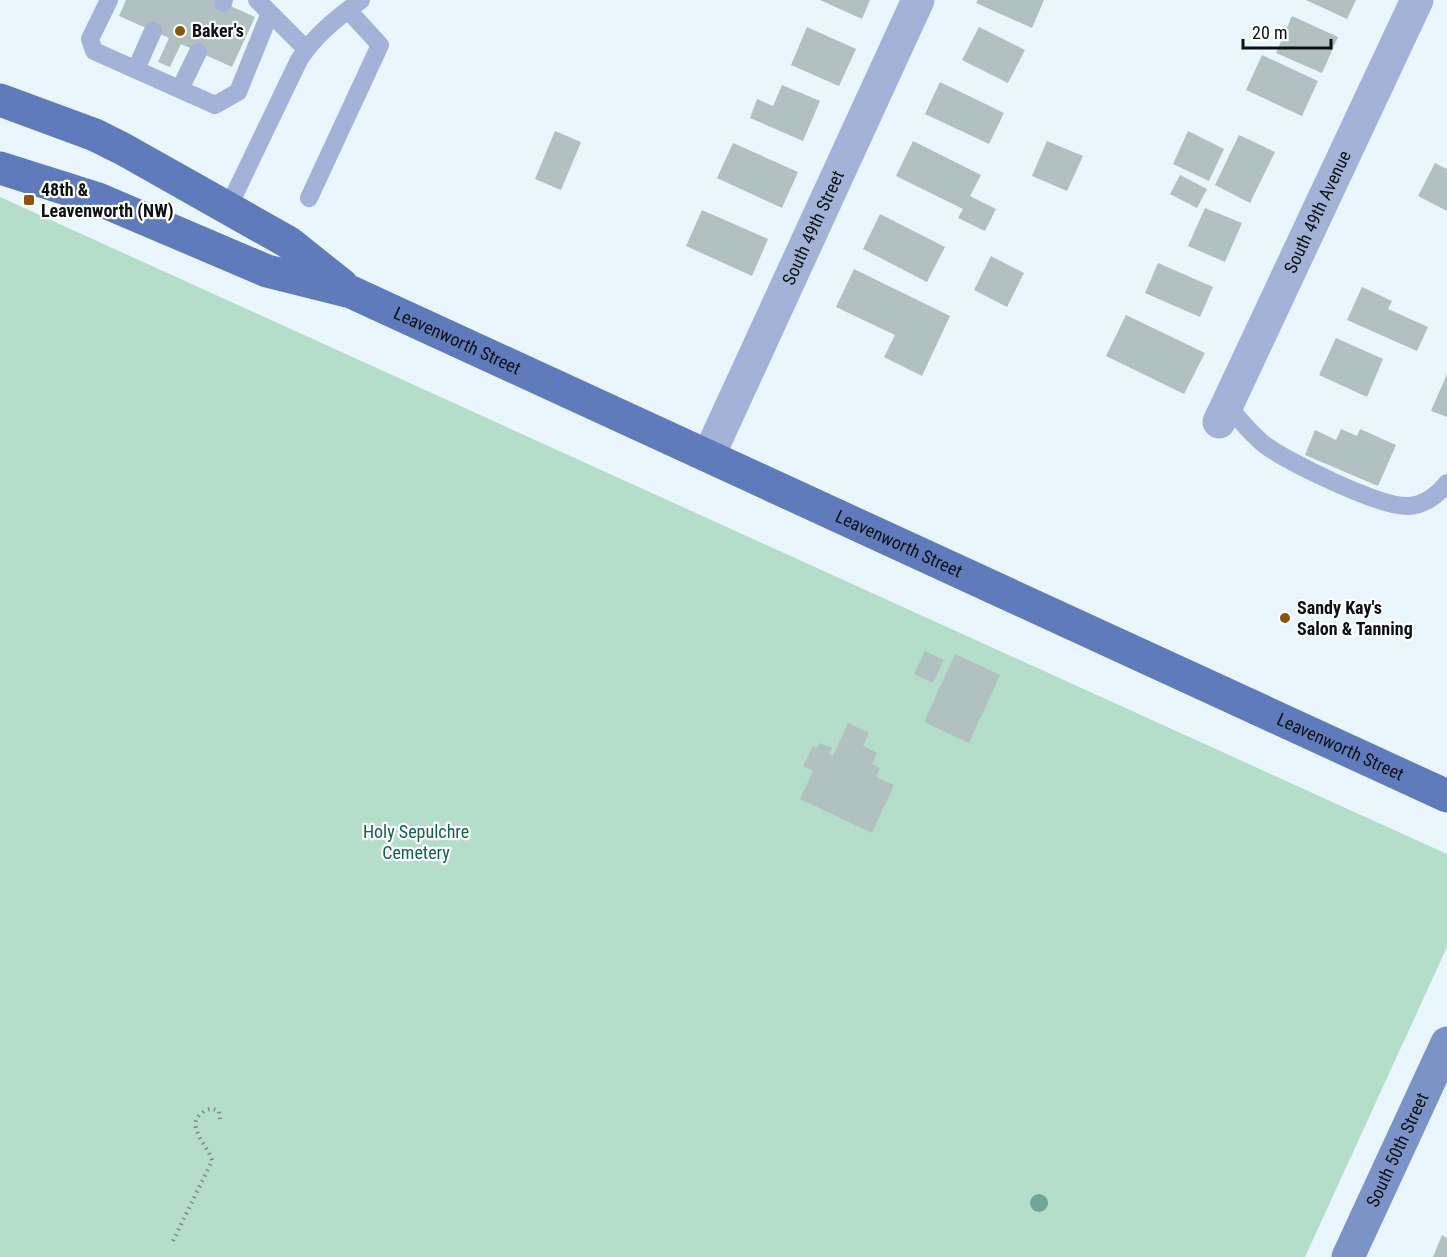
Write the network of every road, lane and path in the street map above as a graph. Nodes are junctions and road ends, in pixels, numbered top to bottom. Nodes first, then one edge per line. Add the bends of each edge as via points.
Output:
1 (110, 0) edge
2 (257, 0) edge
3 (918, 0) edge
4 (1417, 0) edge
5 (354, 5) edge
6 (270, 13) junction
7 (153, 31) dead end
8 (306, 49) junction
9 (198, 52) dead end
10 (136, 69) junction
11 (180, 90) junction
12 (4, 99) edge
13 (0, 168) edge
14 (309, 198) dead end
15 (228, 208) junction
16 (351, 292) junction
17 (1223, 414) joint
18 (709, 455) junction
19 (1447, 483) edge
20 (1447, 796) edge
21 (1447, 1045) edge
22 (220, 1119) dead end
23 (173, 1241) dead end
24 (1348, 1257) edge

1 - 10 lane via 90,39 94,51
2 - 6 lane
3 - 18 street, South 49th Street
4 - 17 street, South 49th Avenue
5 - 8 lane via 331,22
5 - 14 lane via 380,45
6 - 8 lane
6 - 11 lane via 238,92 215,105
7 - 10 lane
8 - 15 lane
9 - 11 lane
10 - 11 lane
12 - 15 main road, Leavenworth Street via 104,140
13 - 16 main road, Leavenworth Street via 98,199 267,271
15 - 16 main road, Leavenworth Street via 288,242
16 - 18 main road, Leavenworth Street
17 - 19 lane via 1294,462 1379,500 1408,506 1432,498
18 - 20 main road, Leavenworth Street
21 - 24 main road, South 50th Street
22 - 23 path via 219,1111 214,1109 206,1110 198,1118 198,1137 212,1161

